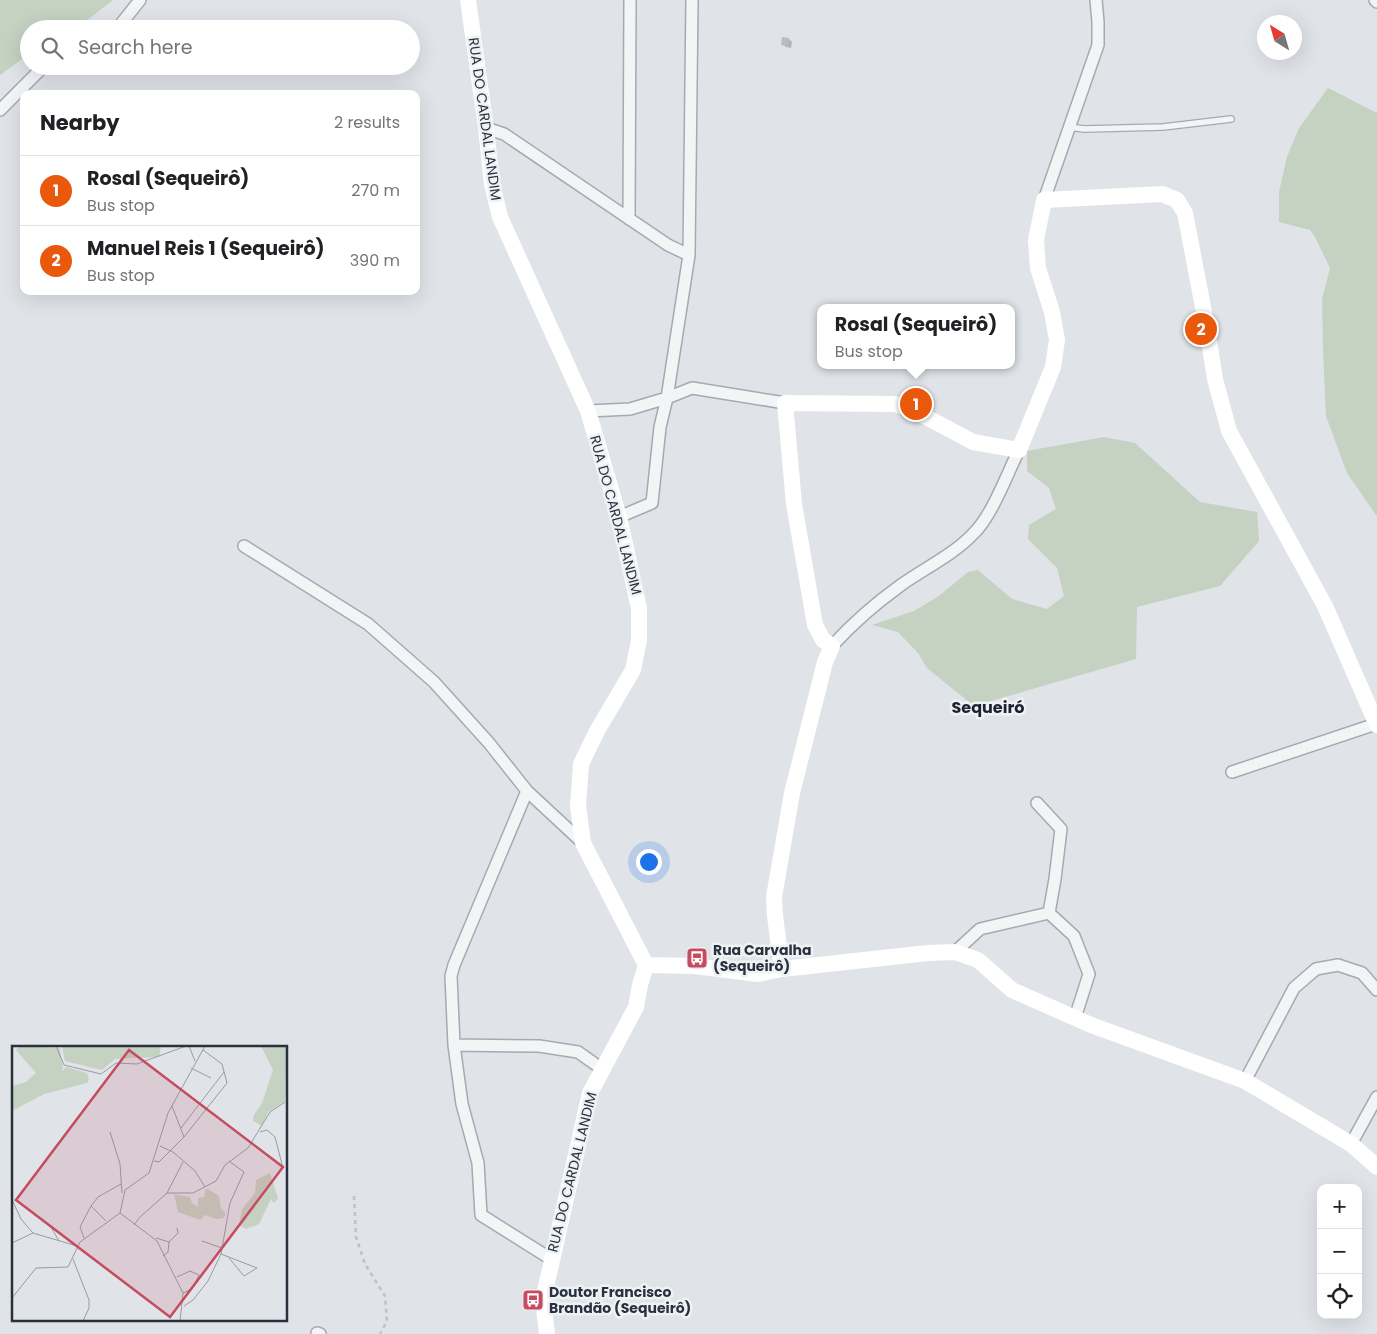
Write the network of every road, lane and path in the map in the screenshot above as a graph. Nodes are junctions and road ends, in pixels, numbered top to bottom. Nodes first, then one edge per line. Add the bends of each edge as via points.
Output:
1 (140, 0) edge
2 (468, 0) edge
3 (630, 0) edge
4 (692, 0) edge
5 (1096, 0) edge
6 (124, 20) edge
7 (36, 75) edge
8 (20, 90) edge
9 (20, 90) edge
10 (0, 110) edge
11 (1231, 119) dead end
12 (1069, 127) junction
13 (486, 128) junction
14 (1044, 200) junction
15 (629, 219) junction
16 (689, 255) junction
17 (667, 398) junction
18 (785, 403) junction
19 (588, 411) junction
20 (1019, 450) junction
21 (619, 517) junction
22 (244, 546) dead end
23 (832, 646) junction
24 (1377, 724) edge
25 (1232, 772) dead end
26 (527, 791) junction
27 (1037, 803) dead end
28 (582, 844) junction
29 (1049, 913) junction
30 (955, 952) junction
31 (646, 965) junction
32 (782, 969) junction
33 (1377, 990) edge
34 (1075, 1018) junction
35 (454, 1044) junction
36 (602, 1068) junction
37 (1245, 1081) junction
38 (1377, 1097) edge
39 (1350, 1144) junction
40 (1377, 1168) edge
41 (354, 1196) dead end
42 (551, 1259) junction
43 (544, 1332) edge
44 (380, 1334) edge

1 - 6 street
2 - 13 street, RUA DO CARDAL LANDIM
3 - 15 street
4 - 16 street
5 - 12 street via 1098,46
7 - 8 street
9 - 10 street
11 - 12 lane via 1163,127
12 - 14 street
13 - 15 street via 504,134
13 - 19 street, RUA DO CARDAL LANDIM via 492,184 500,217
14 - 20 street via 1036,240 1038,268 1057,340 1053,367
14 - 24 street via 1162,194 1177,200 1185,214 1215,379 1228,431 1325,606
15 - 16 street
16 - 17 street
17 - 18 street via 692,388
17 - 19 street via 630,410
17 - 21 street via 660,427 652,503
18 - 20 street via 894,404 913,410 973,442
18 - 23 street via 794,504 815,625 823,640
19 - 21 street, RUA DO CARDAL LANDIM
20 - 23 street via 988,515 974,534 901,585
21 - 28 street, RUA DO CARDAL LANDIM via 639,608 639,640 633,670 596,731 581,764 578,806
22 - 26 street via 368,624 434,682
23 - 32 street via 825,662 792,794 774,897
24 - 25 street
26 - 28 street
26 - 35 street via 454,965 451,976
27 - 29 street via 1061,829
28 - 31 street, RUA DO CARDAL LANDIM
29 - 30 street via 980,929
29 - 34 street via 1074,936 1089,974
30 - 32 street
30 - 34 street via 978,960 1012,990
31 - 32 street via 695,966 758,974
31 - 36 street, RUA DO CARDAL LANDIM via 636,1007
33 - 37 street via 1362,973 1338,965 1316,969 1294,988
34 - 37 street
35 - 36 street via 569,1050 578,1052
35 - 42 street via 462,1104 478,1163 480,1215
36 - 42 street, RUA DO CARDAL LANDIM via 590,1093
37 - 39 street
38 - 39 street
39 - 40 street
41 - 44 path via 356,1237 365,1264 385,1296 387,1321
42 - 43 street, RUA DO CARDAL LANDIM via 542,1300

